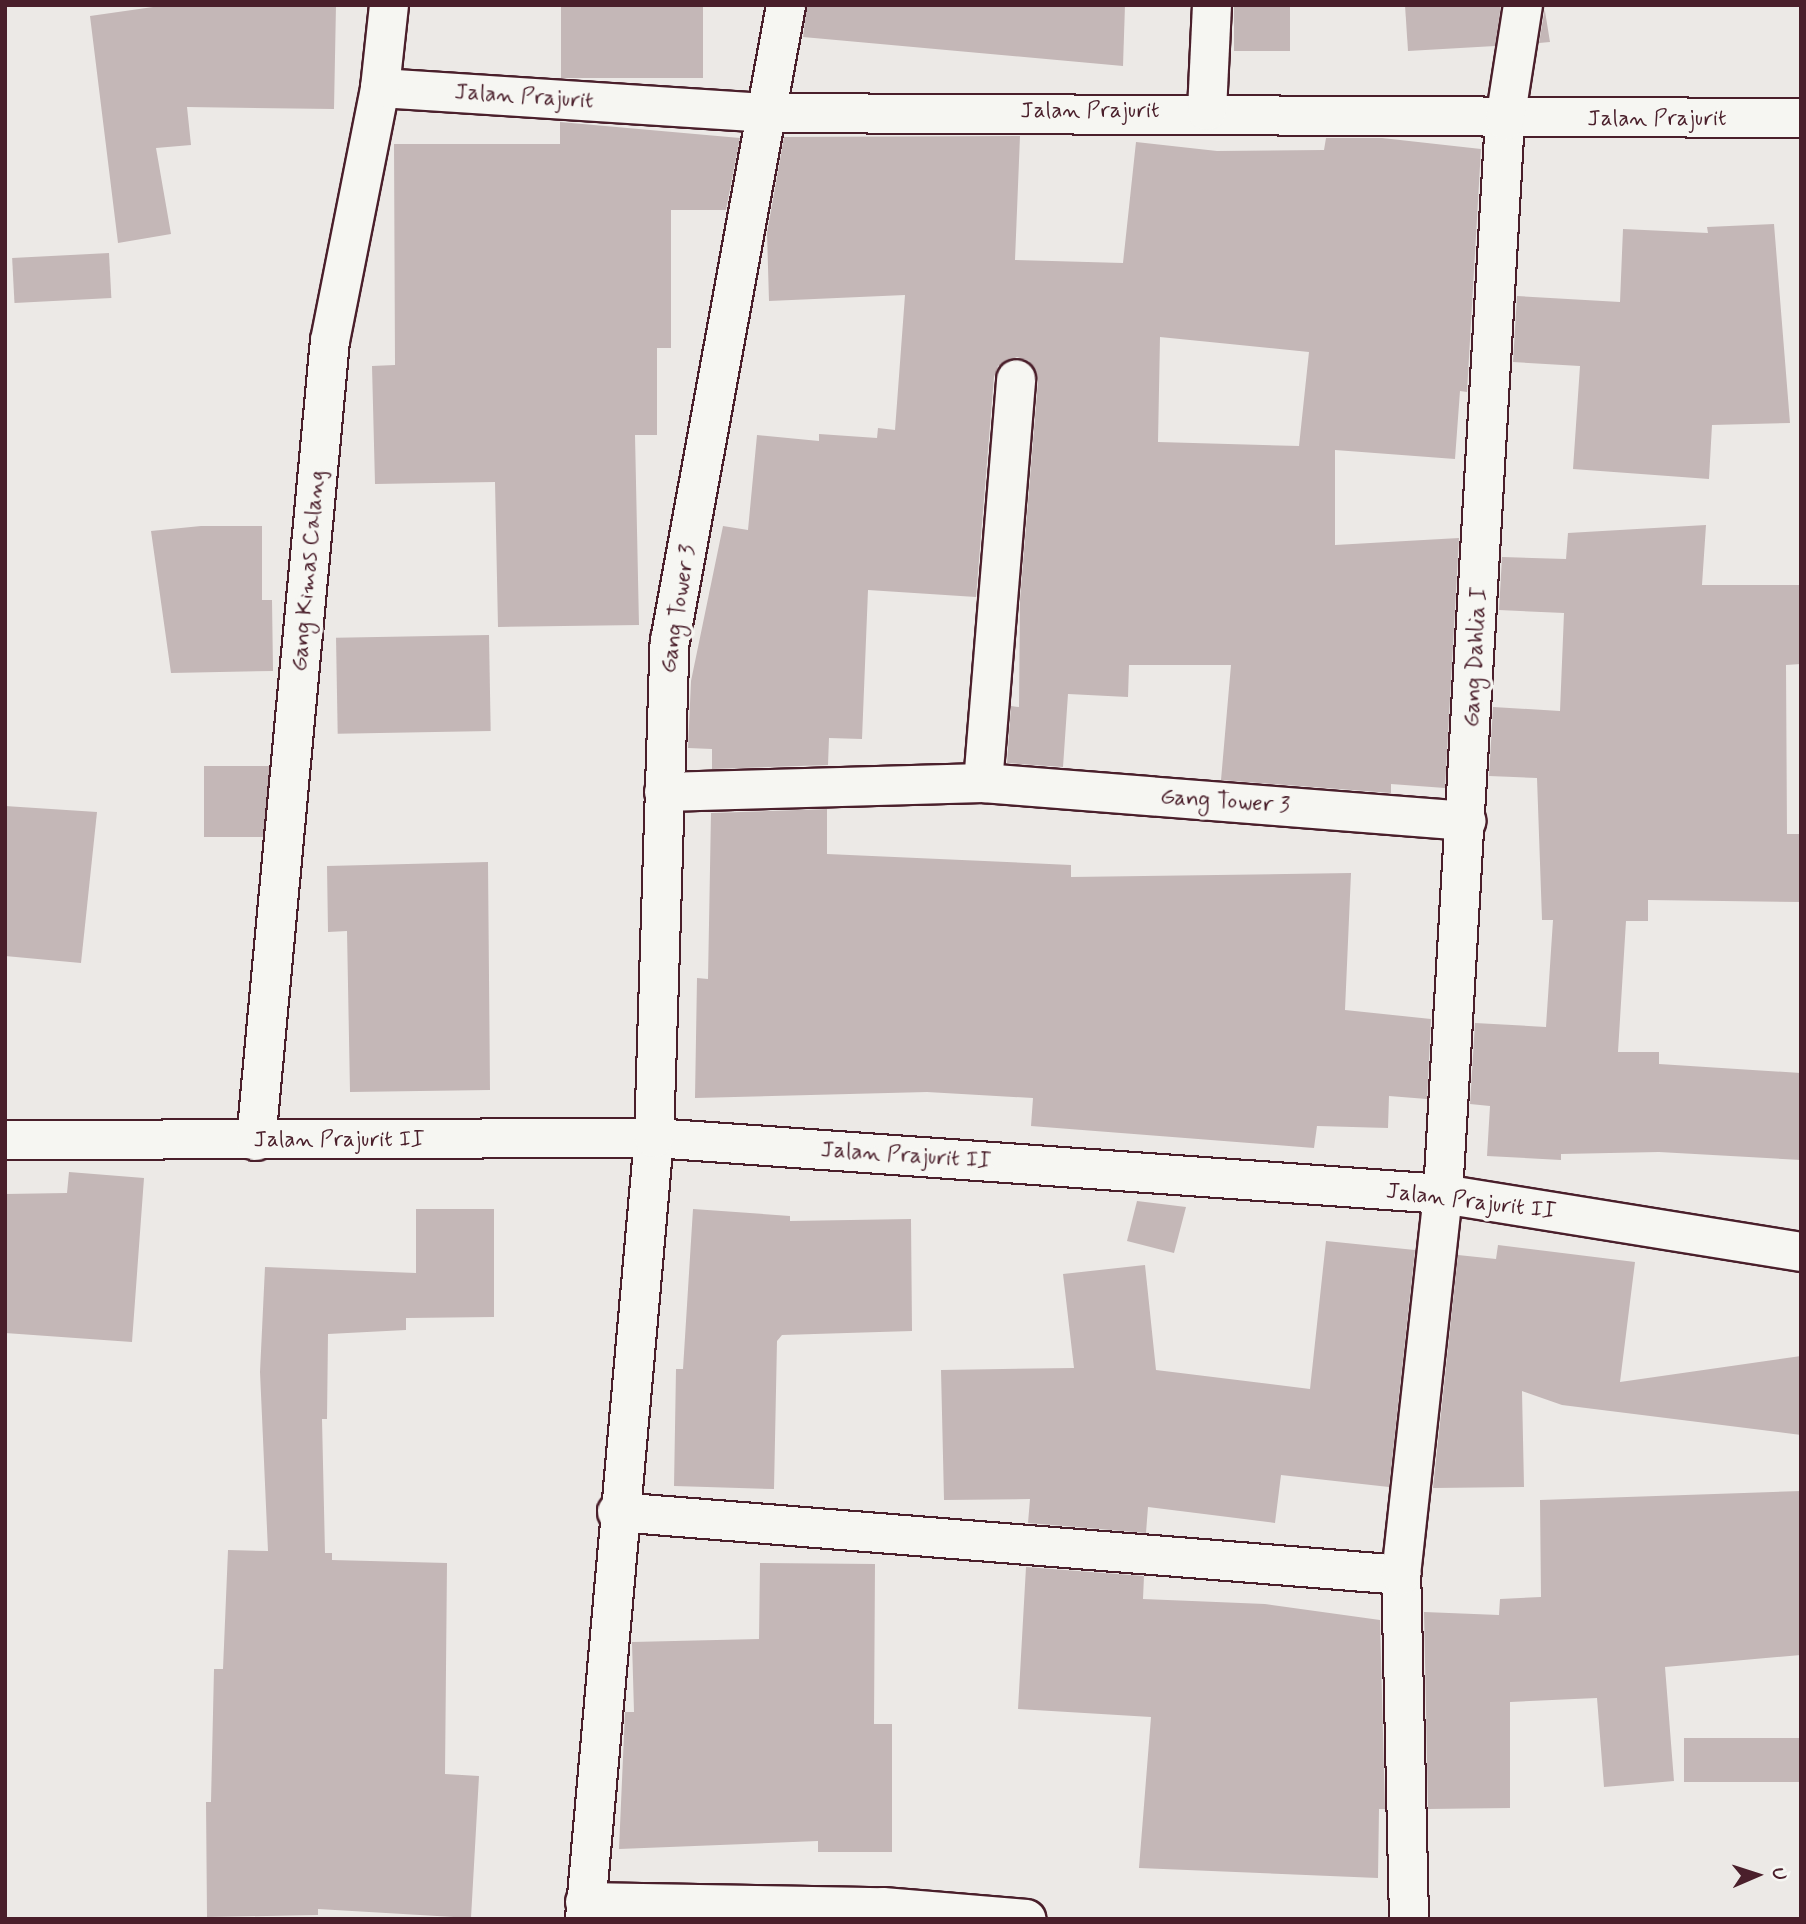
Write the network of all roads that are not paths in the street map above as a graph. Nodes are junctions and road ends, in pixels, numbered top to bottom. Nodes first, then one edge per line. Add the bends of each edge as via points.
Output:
1 (389, 5) edge
2 (786, 5) edge
3 (1212, 5) edge
4 (1523, 5) edge
5 (380, 88) junction
6 (1206, 111) junction
7 (765, 113) junction
8 (1801, 118) edge
9 (1505, 120) junction
10 (1016, 379) dead end
11 (983, 783) junction
12 (664, 792) junction
13 (1467, 821) junction
14 (654, 1139) junction
15 (5, 1140) edge
16 (256, 1141) junction
17 (1443, 1194) junction
18 (1801, 1252) edge
19 (617, 1512) junction
20 (1401, 1575) junction
21 (585, 1911) edge
22 (1026, 1919) edge
23 (1409, 1919) edge

1 - 5 street, Gang Kimas Calang
2 - 7 street, Gang Tower 3
3 - 6 street
4 - 9 street, Gang Dahlia I
5 - 7 street, Jalan Prajurit
5 - 16 street, Gang Kimas Calang via 330,341
6 - 7 street, Jalan Prajurit
6 - 9 street, Jalan Prajurit
7 - 12 street, Gang Tower 3 via 737,297 670,641
8 - 9 street, Jalan Prajurit
9 - 13 street, Gang Dahlia I
10 - 11 street
11 - 12 street, Gang Tower 3
11 - 13 street, Gang Tower 3
12 - 14 street
13 - 17 street, Gang Dahlia I
14 - 16 street, Jalan Prajurit II
14 - 17 street, Jalan Prajurit II
14 - 19 street
15 - 16 street, Jalan Prajurit II
17 - 18 street, Jalan Prajurit II
17 - 20 street, Gang Dahlia I
19 - 20 street
19 - 21 street
20 - 23 street, Gang Dahlia I
21 - 22 street via 883,1907

